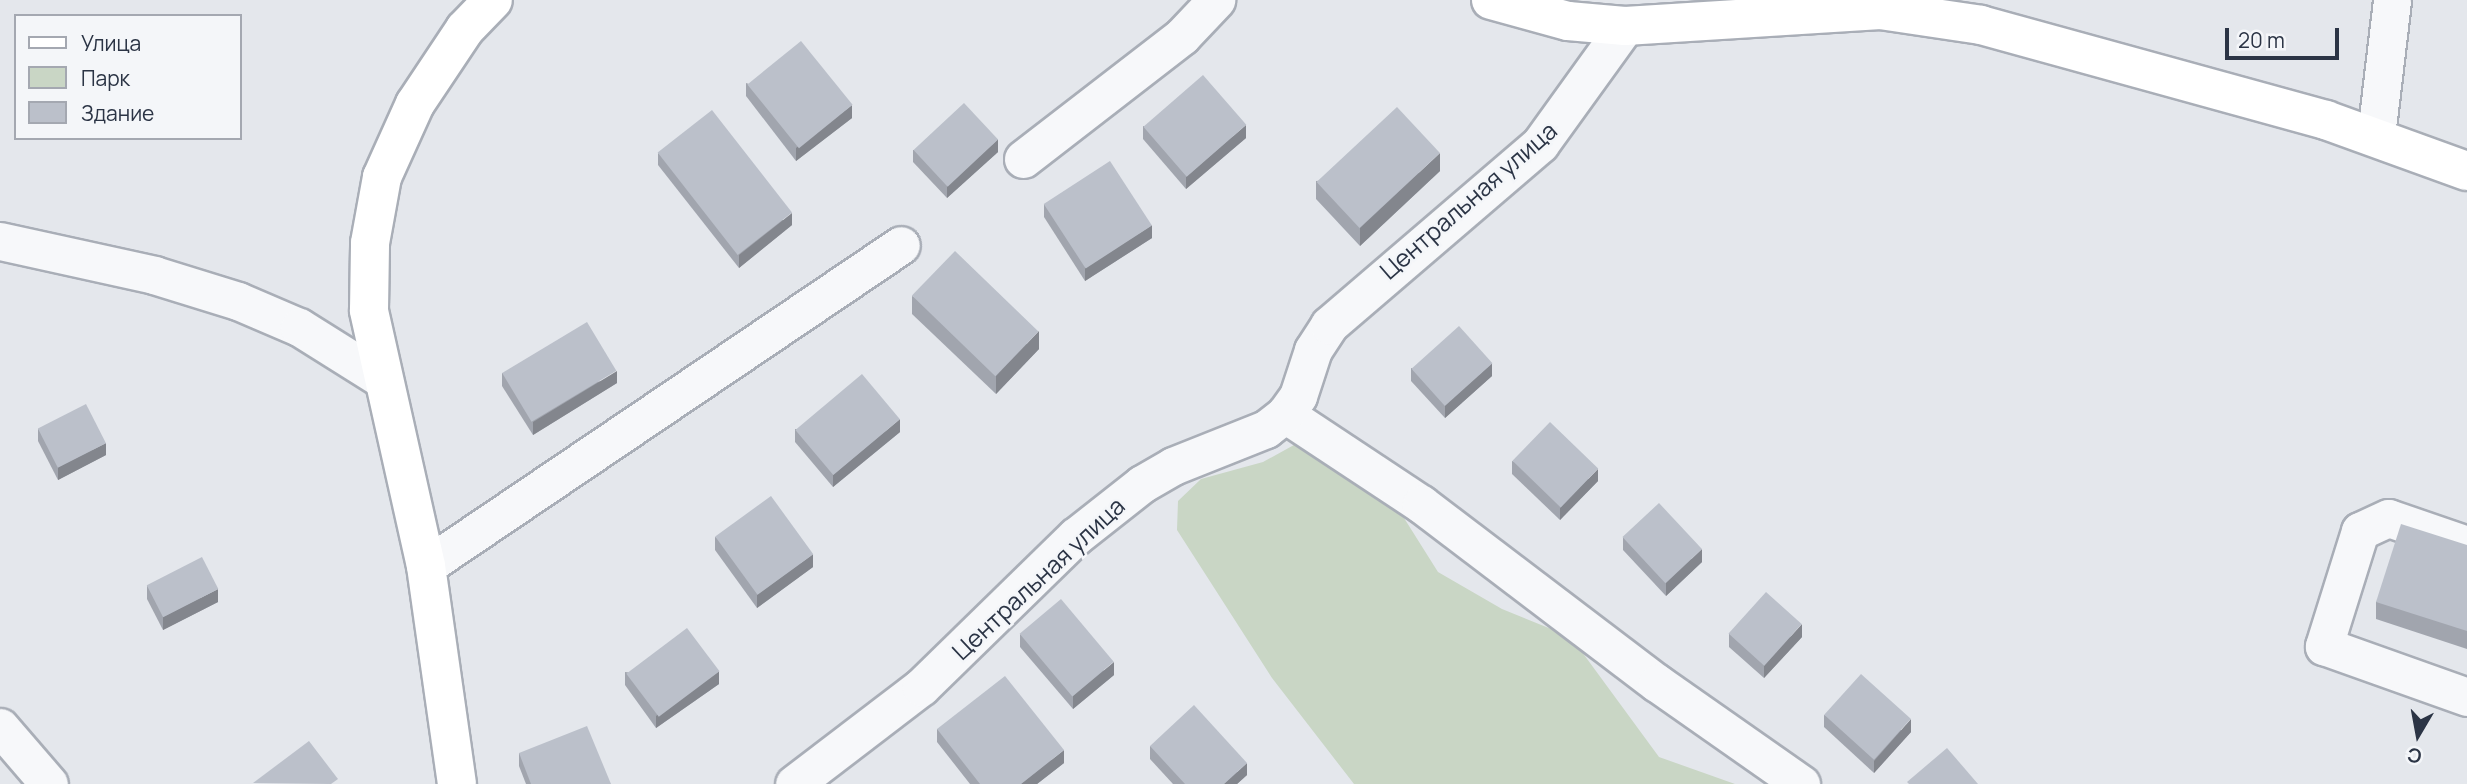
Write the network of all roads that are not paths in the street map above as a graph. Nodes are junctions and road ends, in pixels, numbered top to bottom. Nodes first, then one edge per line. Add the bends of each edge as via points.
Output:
1 (493, 0) edge
2 (1216, 0) edge
3 (1490, 0) edge
4 (2392, 0) edge
5 (1881, 5) edge
6 (1625, 26) junction
7 (2376, 135) junction
8 (1023, 159) dead end
9 (2467, 171) edge
10 (0, 241) edge
11 (901, 245) dead end
12 (382, 379) junction
13 (1285, 414) junction
14 (2467, 545) edge
15 (426, 566) junction
16 (2467, 697) edge
17 (0, 727) edge
18 (49, 784) edge
19 (457, 784) edge
20 (794, 784) edge
21 (1801, 784) edge

1 - 12 main road via 466,29 415,104 382,177 370,243 369,310
2 - 8 street via 1182,36
3 - 6 main road via 1568,21
4 - 7 street
5 - 6 main road
5 - 7 main road via 1981,25
6 - 13 street, Центральная улица via 1541,144 1329,325 1313,350 1298,396
7 - 9 main road
10 - 12 street via 154,275 238,300 299,327
11 - 15 street
12 - 15 main road
13 - 20 street, Центральная улица via 1266,429 1173,466 1142,484 1076,536 921,687
13 - 21 street via 1421,504 1657,683
14 - 16 street via 2388,518 2360,531 2324,646
15 - 19 main road
17 - 18 street

